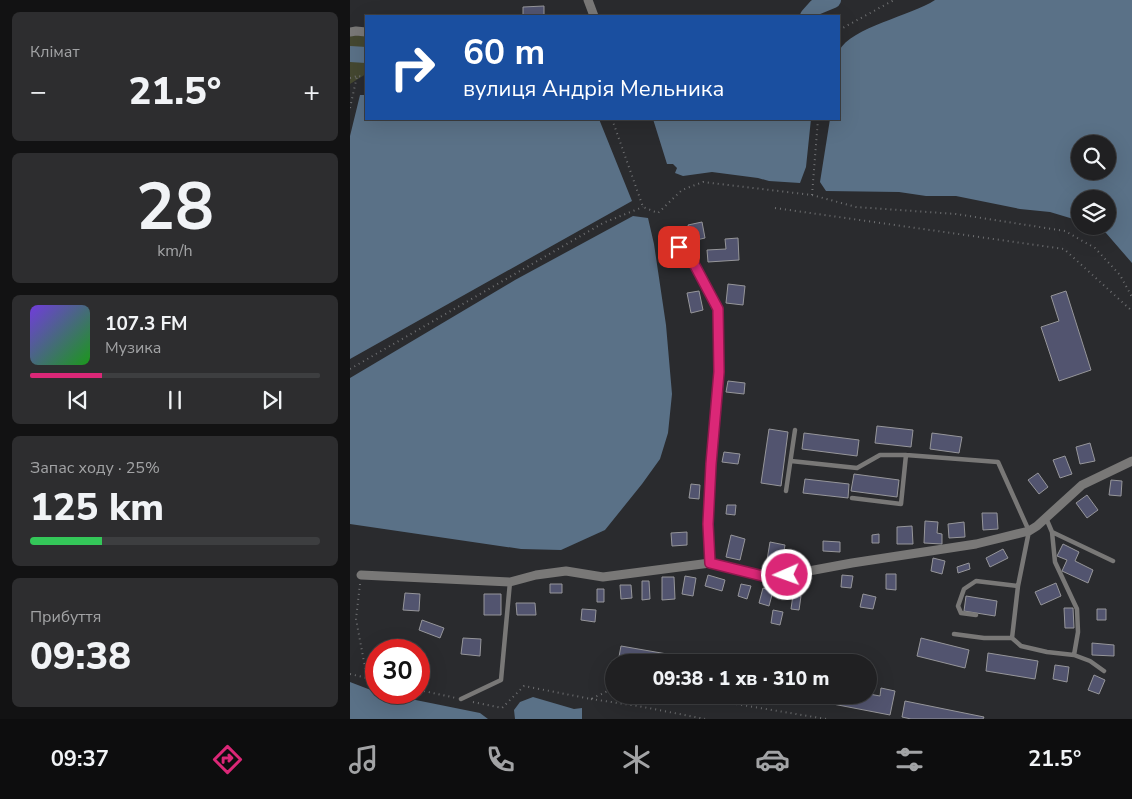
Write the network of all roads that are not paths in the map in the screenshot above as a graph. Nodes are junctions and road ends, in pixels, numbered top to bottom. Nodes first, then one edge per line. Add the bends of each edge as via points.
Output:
1 (588, 0) edge
2 (594, 15) edge
3 (350, 32) edge
4 (365, 32) edge
5 (679, 247) dead end
6 (795, 430) dead end
7 (906, 455) junction
8 (791, 461) junction
9 (1132, 461) edge
10 (786, 491) dead end
11 (852, 498) dead end
12 (1046, 518) junction
13 (1029, 531) junction
14 (1052, 532) junction
15 (1113, 561) dead end
16 (710, 563) junction
17 (361, 575) road end
18 (510, 582) junction
19 (1018, 586) junction
20 (976, 615) dead end
21 (954, 634) dead end
22 (1012, 638) junction
23 (1074, 655) junction
24 (1104, 671) dead end
25 (461, 699) road end

1 - 2 street
3 - 4 street
5 - 16 street via 692,260 718,309 719,372 708,524
6 - 8 lane
7 - 8 lane via 880,455 857,468
7 - 11 lane via 900,504
7 - 13 lane via 998,462
8 - 10 lane
9 - 12 street via 1082,485
12 - 13 street
12 - 14 lane
13 - 16 street via 976,544 771,578
13 - 19 lane
14 - 15 lane
14 - 23 lane via 1055,562 1077,609
16 - 18 street via 603,577 566,571
17 - 18 street
18 - 25 lane via 501,680
19 - 20 lane via 976,581 964,589 958,606 961,614
19 - 22 lane
21 - 22 lane
22 - 23 lane via 1021,646
23 - 24 lane

